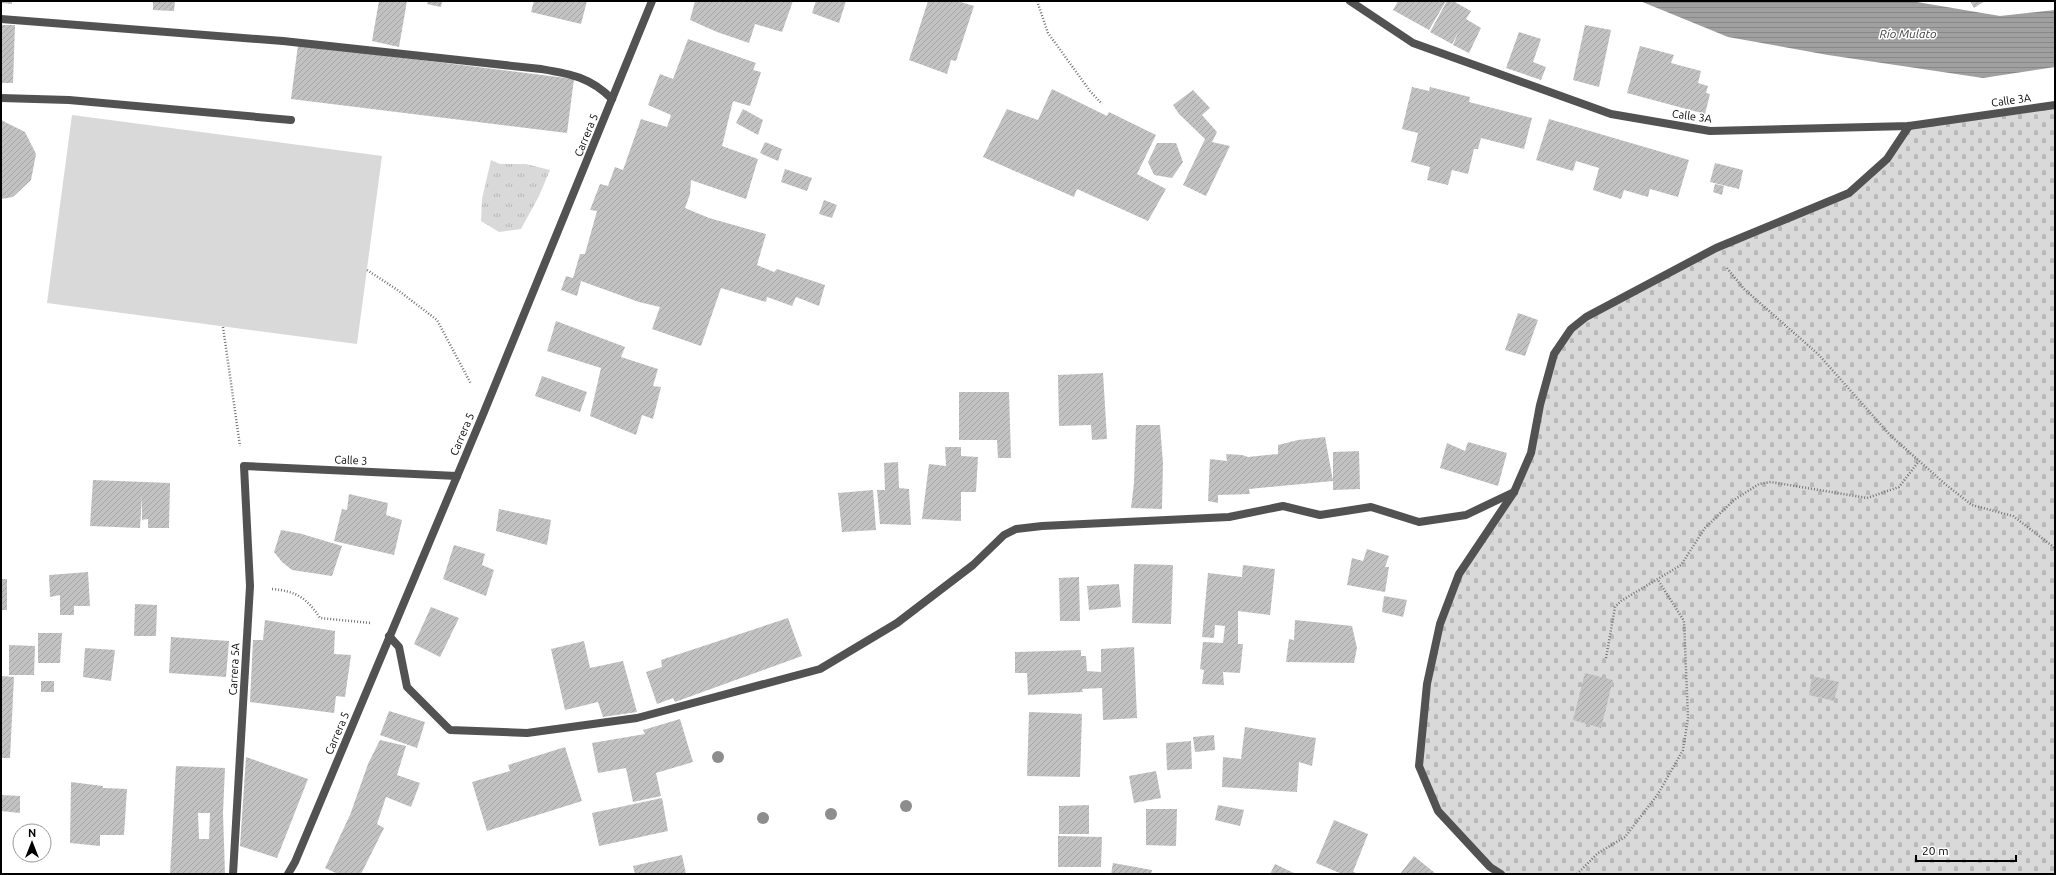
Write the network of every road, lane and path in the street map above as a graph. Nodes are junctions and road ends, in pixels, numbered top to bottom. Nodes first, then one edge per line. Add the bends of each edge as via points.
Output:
1 (652, 1) edge
2 (1037, 1) edge
3 (1350, 1) edge
4 (1, 19) edge
5 (1, 98) edge
6 (612, 99) junction
7 (1102, 104) dead end
8 (2055, 105) edge
9 (291, 120) dead end
10 (1909, 126) junction
11 (1716, 248) junction
12 (367, 270) dead end
13 (222, 327) dead end
14 (484, 412) junction
15 (1919, 461) junction
16 (244, 466) junction
17 (457, 476) junction
18 (1514, 492) junction
19 (2055, 548) edge
20 (1658, 580) junction
21 (250, 586) junction
22 (395, 622) junction
23 (389, 636) junction
24 (1606, 658) dead end
25 (233, 874) edge
26 (288, 874) edge
27 (1501, 874) edge
28 (1577, 874) edge

1 - 6 street, Carrera 5
2 - 7 path via 1048,33
3 - 10 street, Calle 3A via 1413,43 1611,114 1710,131
4 - 6 street via 282,41 541,69 589,80
5 - 9 street via 69,100
6 - 14 street, Carrera 5
8 - 10 street, Calle 3A
10 - 11 street via 1887,159 1849,193
11 - 15 path via 1730,274 1744,289 1818,354 1890,435
11 - 18 street via 1586,317 1571,329 1554,354 1540,405 1532,454
12 - 14 path via 437,320
13 - 16 path
14 - 17 street, Carrera 5
15 - 19 path via 1972,505 2013,516
15 - 20 path via 1899,487 1867,498 1771,482 1759,484 1734,500 1705,528 1681,566
16 - 17 street, Calle 3
16 - 21 street, Carrera 5A
17 - 22 street, Carrera 5
18 - 23 street via 1466,515 1419,522 1371,507 1320,515 1283,506 1229,517 1016,529 1004,535 973,566 897,623 820,669 637,718 527,733 450,730 407,687 399,647
18 - 27 street via 1459,574 1440,624 1427,684 1419,766 1438,811 1490,867
20 - 24 path via 1615,607
20 - 28 path via 1684,621 1688,718 1683,750 1658,794 1625,837 1598,853
21 - 22 path via 290,590 311,604 320,618 371,623
21 - 25 street, Carrera 5A
22 - 23 street, Carrera 5
23 - 26 street, Carrera 5

